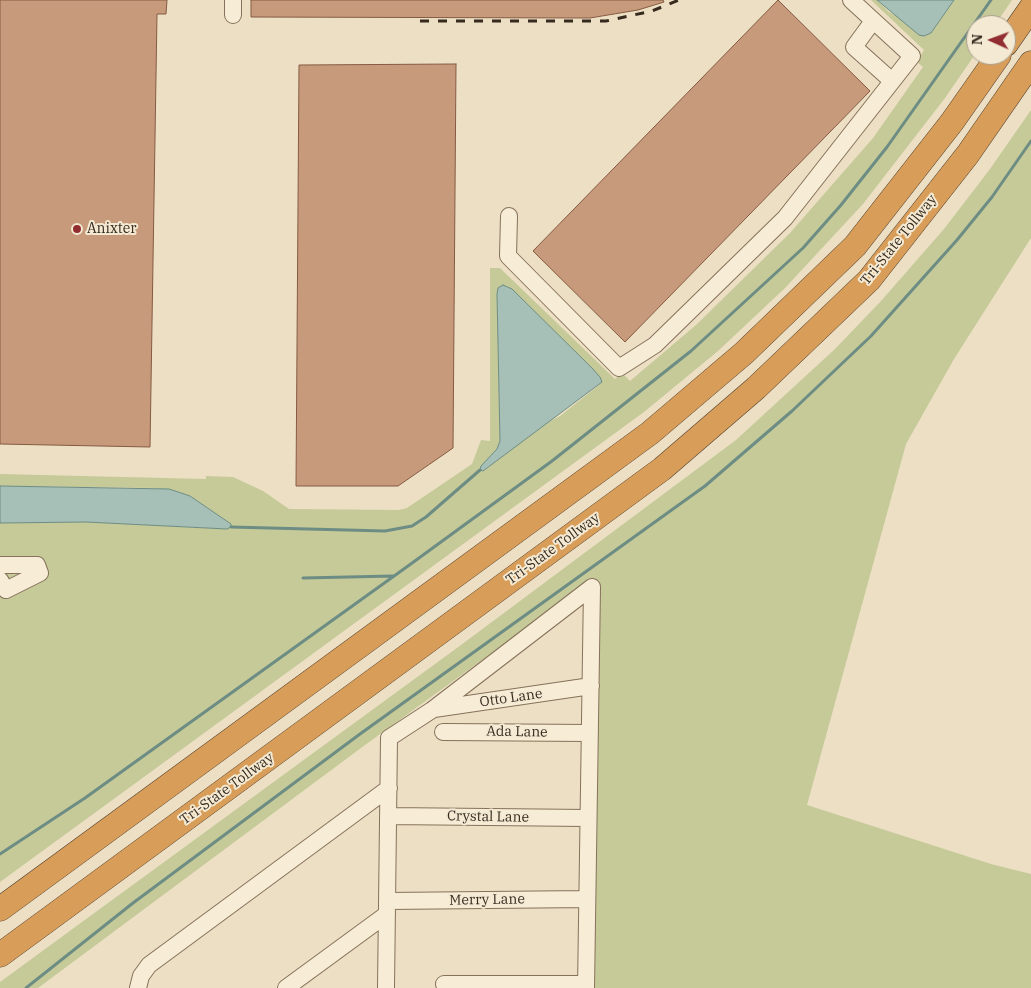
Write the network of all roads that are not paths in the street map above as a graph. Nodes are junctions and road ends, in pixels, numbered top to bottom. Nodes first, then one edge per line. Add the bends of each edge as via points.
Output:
1 (851, 0) edge
2 (1031, 8) edge
3 (874, 21) junction
4 (1016, 30) edge
5 (1031, 63) edge
6 (992, 65) edge
7 (892, 81) junction
8 (509, 216) dead end
9 (0, 565) edge
10 (0, 580) edge
11 (590, 686) junction
12 (432, 710) junction
13 (443, 732) dead end
14 (590, 733) junction
15 (389, 788) junction
16 (388, 816) junction
17 (588, 818) junction
18 (587, 899) junction
19 (387, 907) junction
20 (0, 909) edge
21 (0, 955) edge
22 (444, 984) dead end
23 (586, 986) edge
24 (138, 988) edge
25 (286, 988) edge
26 (386, 988) edge

1 - 3 lane
2 - 4 highway
3 - 7 lane via 912,56
3 - 7 lane via 854,47
5 - 21 highway, Tri-State Tollway via 968,154 869,280 756,388 654,474
6 - 20 highway via 952,122 855,246 744,353 650,433
7 - 8 lane via 785,218 655,345 619,368 508,256
9 - 10 lane via 37,564 40,573 6,590
11 - 12 lane, Otto Lane
11 - 12 lane via 592,587
11 - 14 lane
12 - 15 lane via 389,738
13 - 14 lane, Ada Lane
14 - 17 lane
15 - 16 lane
15 - 24 lane via 149,965
16 - 17 lane, Crystal Lane
16 - 19 lane
17 - 18 lane
18 - 19 lane, Merry Lane
18 - 23 lane
19 - 25 lane
19 - 26 lane
22 - 23 lane

